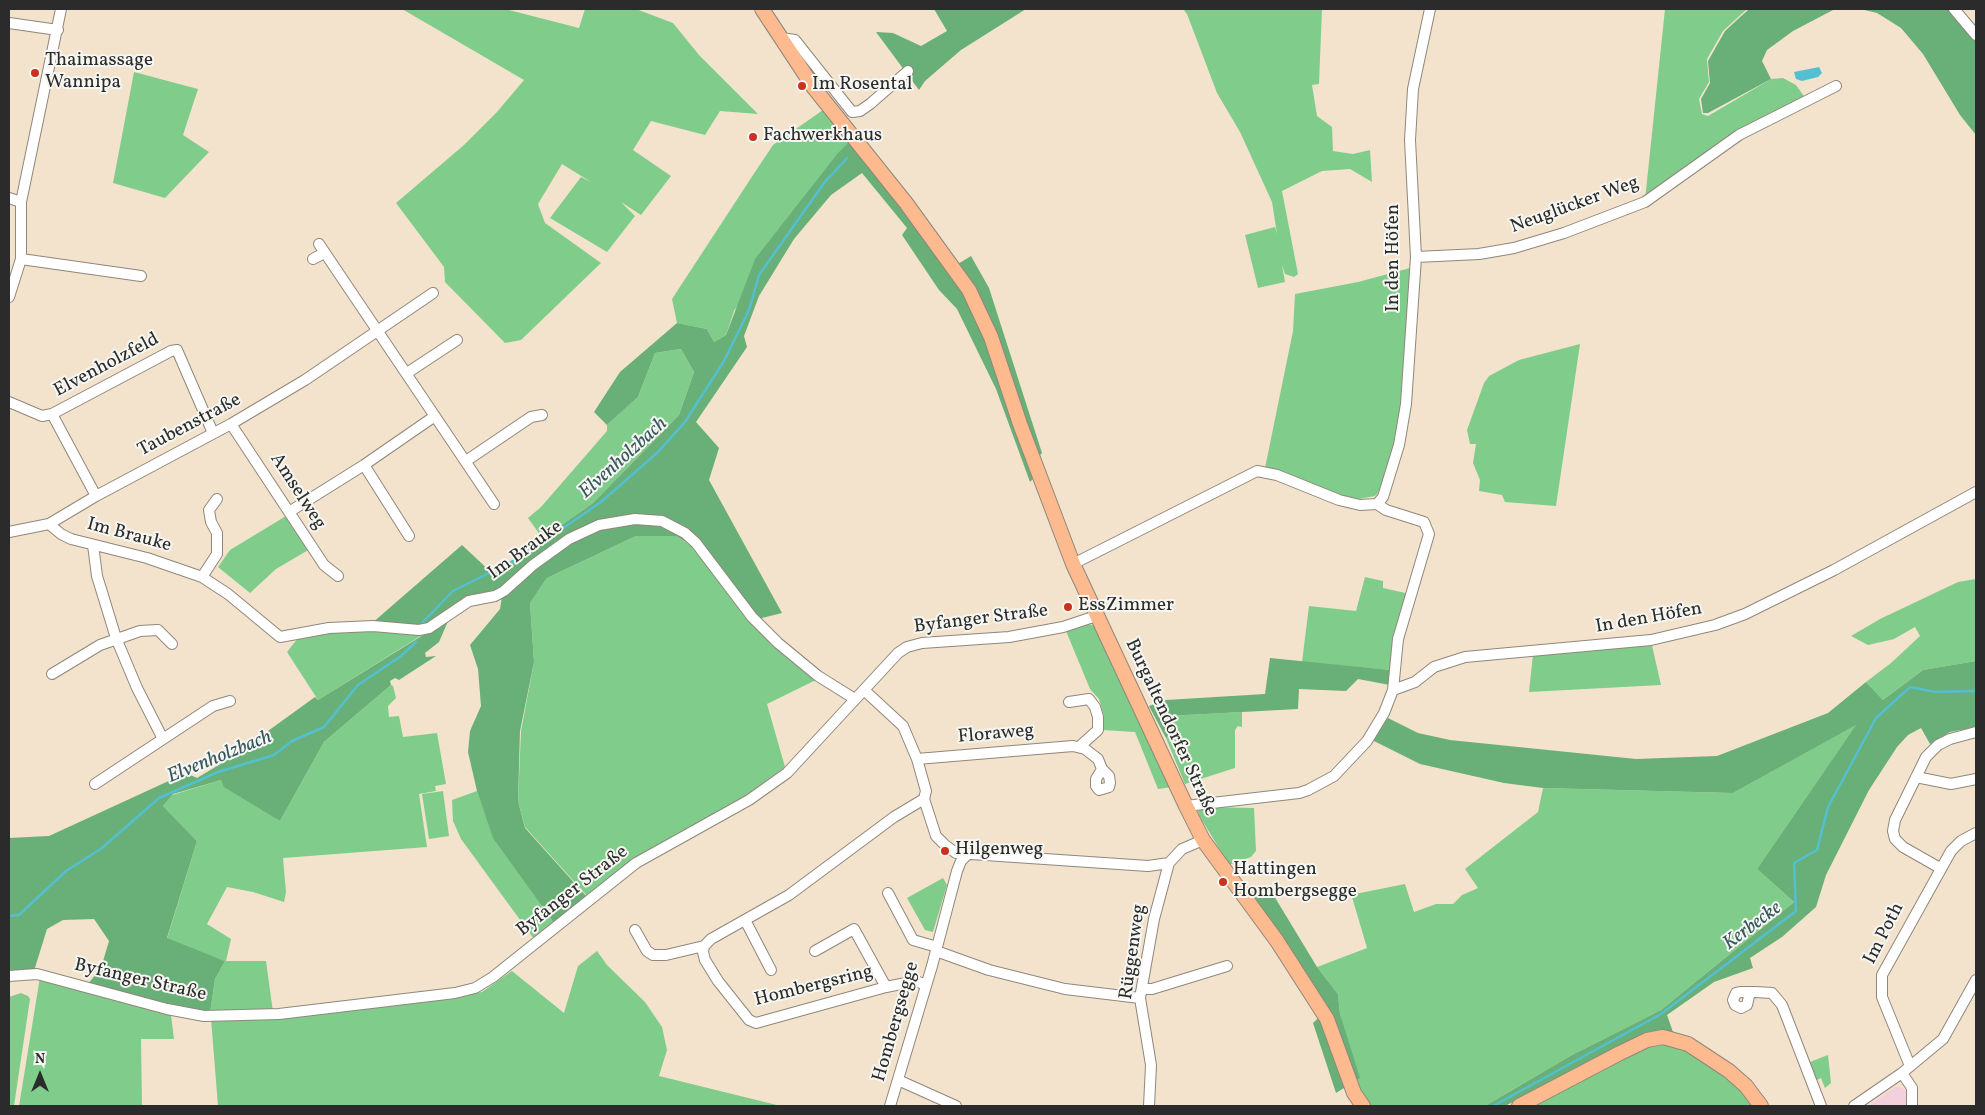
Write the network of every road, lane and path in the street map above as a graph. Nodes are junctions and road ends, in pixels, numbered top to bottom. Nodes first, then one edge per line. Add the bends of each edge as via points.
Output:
1 (61, 9) edge
2 (762, 9) edge
3 (1430, 9) edge
4 (1954, 9) edge
5 (9, 23) edge
6 (58, 30) junction
7 (1976, 35) edge
8 (782, 38) junction
9 (908, 71) dead end
10 (1836, 86) dead end
11 (9, 198) edge
12 (21, 202) junction
13 (1416, 257) junction
14 (21, 259) junction
15 (313, 260) dead end
16 (141, 276) dead end
17 (433, 293) dead end
18 (9, 297) edge
19 (378, 330) junction
20 (456, 340) dead end
21 (406, 373) junction
22 (9, 402) edge
23 (47, 415) junction
24 (542, 415) dead end
25 (435, 416) junction
26 (231, 424) junction
27 (213, 433) junction
28 (466, 461) junction
29 (364, 465) junction
30 (1976, 492) edge
31 (96, 496) junction
32 (217, 499) dead end
33 (494, 504) dead end
34 (1377, 504) junction
35 (290, 512) junction
36 (49, 524) junction
37 (9, 532) edge
38 (409, 536) dead end
39 (93, 545) junction
40 (1073, 564) junction
41 (338, 576) dead end
42 (202, 577) junction
43 (1096, 616) junction
44 (116, 638) junction
45 (172, 644) dead end
46 (52, 674) dead end
47 (864, 690) junction
48 (1393, 690) junction
49 (855, 699) junction
50 (230, 702) dead end
51 (1068, 702) dead end
52 (1976, 732) edge
53 (163, 739) junction
54 (1079, 747) junction
55 (917, 759) junction
56 (1102, 769) dead end
57 (1916, 777) junction
58 (1976, 778) edge
59 (95, 784) dead end
60 (924, 799) junction
61 (1186, 806) junction
62 (1976, 833) edge
63 (1203, 840) junction
64 (967, 855) junction
65 (1169, 863) junction
66 (1940, 868) junction
67 (888, 893) dead end
68 (745, 920) junction
69 (635, 930) dead end
70 (704, 946) junction
71 (936, 949) junction
72 (815, 951) dead end
73 (1227, 966) dead end
74 (771, 970) dead end
75 (9, 976) edge
76 (1976, 980) edge
77 (926, 985) junction
78 (886, 987) junction
79 (1750, 992) dead end
80 (1142, 994) junction
81 (1906, 1070) junction
82 (898, 1080) junction
83 (890, 1106) edge
84 (956, 1106) edge
85 (1149, 1106) edge
86 (1363, 1106) edge
87 (1519, 1106) edge
88 (1760, 1106) edge
89 (1821, 1106) edge
90 (1854, 1106) edge
91 (1912, 1106) edge

1 - 6 street
2 - 8 main road, Burgaltendorfer Straße
3 - 13 street, In den Höfen via 1413,89 1410,140
4 - 7 street
5 - 6 street
6 - 12 street
8 - 9 street via 795,40 852,112 870,104
8 - 40 main road, Burgaltendorfer Straße via 817,92 890,182 969,290 991,337 1023,433
10 - 13 street, Neuglücker Weg via 1739,135 1645,202 1514,248 1479,254
11 - 12 street
12 - 14 street
13 - 34 street, In den Höfen via 1404,425 1386,490
14 - 16 street
14 - 18 street
15 - 19 street via 322,248
17 - 19 street, Taubenstraße
19 - 21 street
19 - 26 street, Taubenstraße via 305,380
20 - 21 street
21 - 25 street
22 - 23 street
23 - 27 street, Elvenholzfeld via 177,350
23 - 31 street, Elvenholzfeld
24 - 28 street via 531,417
25 - 28 street
25 - 29 street
26 - 27 street, Taubenstraße
26 - 35 street, Amselweg
27 - 31 street, Taubenstraße
28 - 33 street
29 - 35 street
29 - 38 street
30 - 48 street, In den Höfen via 1834,570 1745,614 1715,625 1651,640 1465,657 1434,667 1415,682
31 - 36 street, Taubenstraße
32 - 42 street via 209,510 217,533 217,554
34 - 40 street via 1360,505 1339,500 1276,475 1257,471
34 - 48 street via 1424,522 1428,534 1398,639
35 - 41 street, Amselweg via 324,565
36 - 37 street, Taubenstraße
36 - 39 street, Im Brauke via 61,534
39 - 42 street, Im Brauke via 147,558
39 - 44 street via 97,576
40 - 43 main road, Burgaltendorfer Straße
42 - 49 street, Im Brauke via 280,637 329,628 373,626 419,630 438,624 469,602 504,591 533,564 569,539 599,525 635,519 662,521 696,543 752,617 778,643 818,676
43 - 47 street, Byfanger Straße via 1016,636 907,647
43 - 61 main road, Burgaltendorfer Straße
44 - 45 street via 158,630
44 - 46 street
44 - 53 street via 136,688
47 - 49 street, Byfanger Straße
47 - 55 street via 903,726
48 - 61 street via 1367,741 1348,763 1318,787 1299,794
49 - 75 street, Byfanger Straße via 787,773 750,800 636,864 475,988 279,1014 204,1016 167,1010 37,974
50 - 53 street via 213,706
51 - 54 street via 1089,699 1098,717 1098,730
52 - 57 street via 1938,745 1926,757
53 - 59 street
54 - 55 street, Floraweg
54 - 56 street via 1098,759
55 - 60 street via 926,791
57 - 58 street via 1951,784
57 - 66 street via 1894,820 1893,831 1903,847
60 - 64 street via 940,842 956,853
60 - 68 street via 894,817 788,895
61 - 63 main road, Burgaltendorfer Straße
62 - 66 street, Im Poth via 1961,841
63 - 65 street via 1182,849
63 - 86 main road, Burgaltendorfer Straße via 1277,941 1327,1019 1354,1093
64 - 65 street via 1148,866
64 - 71 street, Hombergsegge via 956,871
65 - 80 street, Rüggenweg via 1152,927
66 - 81 street, Im Poth via 1881,981 1882,997
67 - 71 street, Hombergsegge via 913,940
68 - 70 street
68 - 74 street, Hombergsring
69 - 70 street via 647,951 653,955
70 - 78 street, Hombergsring via 703,954 708,966 745,1016 756,1023
71 - 77 street, Hombergsegge
71 - 80 street via 989,970 1065,989
72 - 78 street, Hombergsring via 854,929
73 - 80 street via 1152,988
76 - 81 street via 1948,1032
77 - 78 street, Hombergsring via 916,981
77 - 82 street, Hombergsegge
79 - 89 street via 1769,992 1780,1001
80 - 85 street, Rüggenweg via 1152,1065
81 - 90 street
81 - 91 street, Im Poth via 1912,1088
82 - 83 street, Hombergsegge
82 - 84 street
87 - 88 main road via 1647,1040 1663,1037 1688,1044 1729,1071 1746,1086

